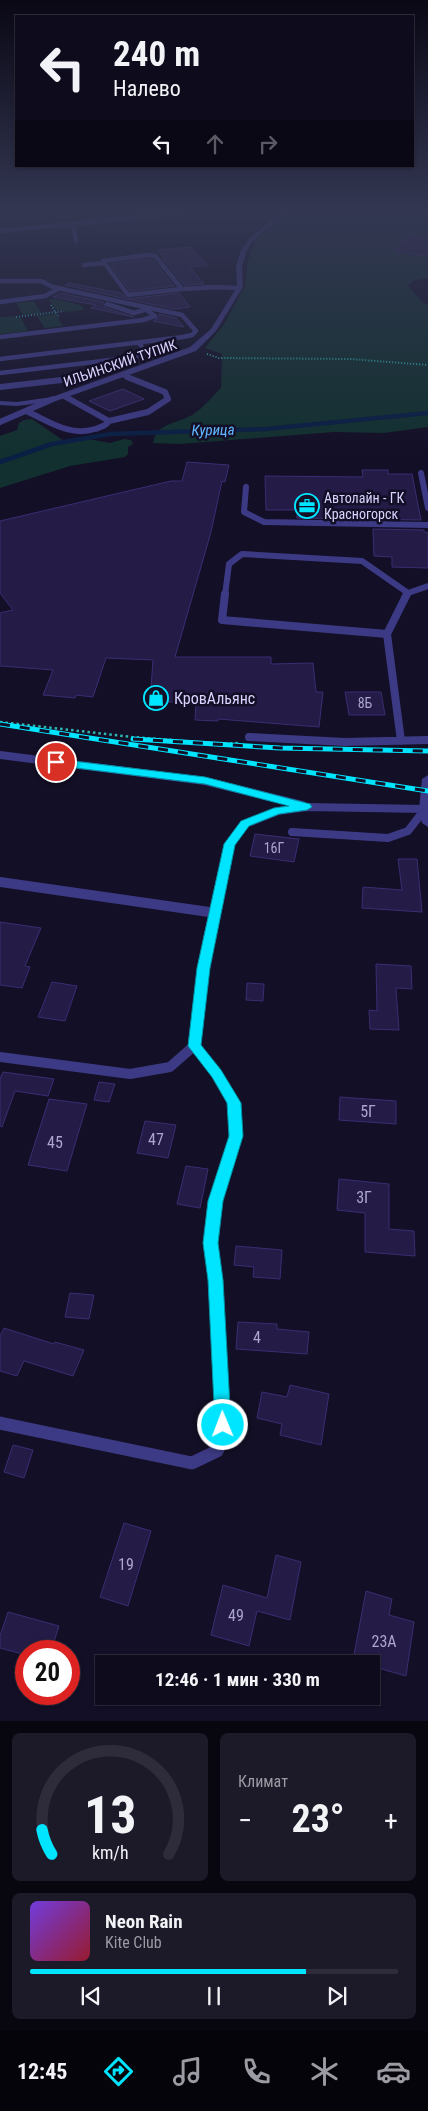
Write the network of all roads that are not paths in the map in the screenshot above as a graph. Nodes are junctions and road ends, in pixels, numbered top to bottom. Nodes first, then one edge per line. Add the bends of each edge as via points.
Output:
1 (56, 290) edge
2 (70, 290) edge
3 (124, 290) edge
4 (180, 290) edge
5 (239, 290) edge
6 (0, 302) edge
7 (101, 303) dead end
8 (150, 309) junction
9 (0, 337) edge
10 (139, 343) junction
11 (0, 359) edge
12 (94, 362) junction
13 (0, 373) edge
14 (124, 376) junction
15 (0, 388) edge
16 (64, 396) junction
17 (53, 399) junction
18 (0, 404) edge
19 (26, 411) junction
20 (109, 421) junction
21 (0, 422) edge
22 (421, 473) dead end
23 (246, 487) dead end
24 (428, 508) edge
25 (428, 525) edge
26 (428, 586) edge
27 (408, 593) junction
28 (387, 634) junction
29 (249, 737) road end
30 (428, 740) edge
31 (401, 741) junction
32 (0, 755) edge
33 (428, 779) edge
34 (307, 807) junction
35 (425, 809) junction
36 (428, 823) edge
37 (292, 832) dead end
38 (0, 882) edge
39 (216, 913) junction
40 (195, 1046) junction
41 (0, 1057) edge
42 (0, 1423) edge

1 - 6 lane via 45,296
2 - 8 lane
3 - 4 lane via 128,295
5 - 14 street, ИЛЬИНСКИЙ ТУПИК via 214,330 193,349
7 - 8 lane via 128,313
8 - 9 lane via 155,316 143,320
8 - 10 lane via 182,315 196,331 183,337
10 - 11 lane
10 - 12 lane via 145,351 139,356
12 - 13 lane
12 - 15 lane via 98,370 92,376
14 - 16 street, ИЛЬИНСКИЙ ТУПИК
14 - 20 lane via 165,392 168,399 146,412
16 - 17 street, ИЛЬИНСКИЙ ТУПИК
16 - 20 lane
17 - 18 street, ИЛЬИНСКИЙ ТУПИК
17 - 19 lane
19 - 20 lane via 73,432 85,432
19 - 21 lane
22 - 24 lane
23 - 25 lane via 244,512 264,522
26 - 27 lane
27 - 28 lane
27 - 28 lane via 362,561 242,554 229,564 222,620
28 - 31 lane
29 - 31 lane
30 - 31 lane
32 - 34 lane via 205,780
33 - 35 street
34 - 35 lane
34 - 39 lane via 278,811 245,824 230,844
35 - 36 street
35 - 37 lane via 408,831 388,838
38 - 39 lane
39 - 40 lane via 204,968
40 - 41 lane via 170,1067 130,1074
40 - 42 lane via 234,1103 236,1136 216,1201 210,1243 216,1280 222,1397 223,1439 217,1451 192,1463

